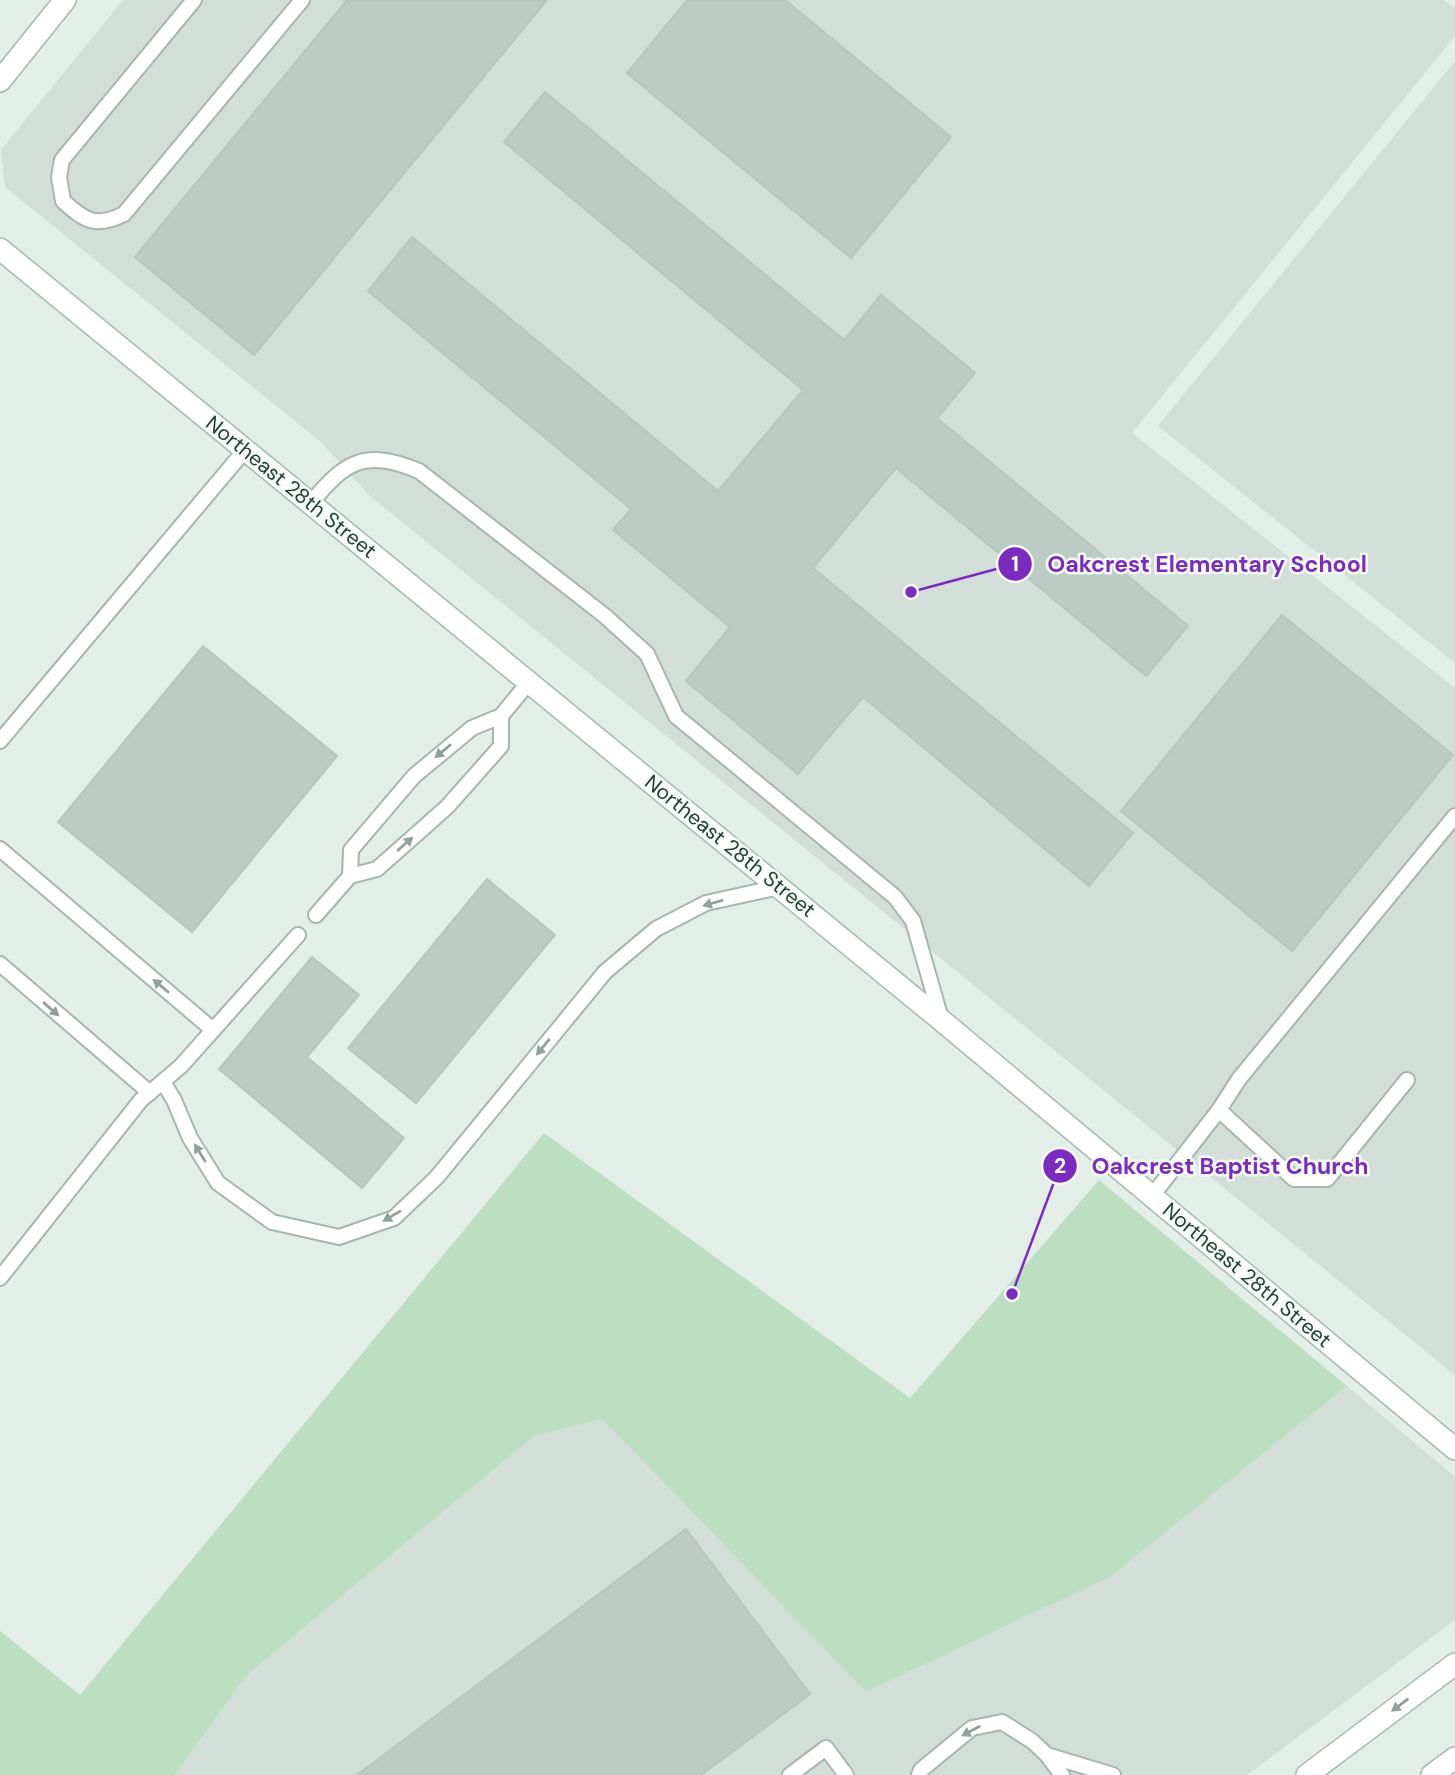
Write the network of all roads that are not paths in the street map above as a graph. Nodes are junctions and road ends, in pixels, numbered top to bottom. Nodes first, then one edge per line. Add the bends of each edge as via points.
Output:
1 (65, 0) edge
2 (194, 0) edge
3 (302, 0) edge
4 (0, 81) edge
5 (0, 249) edge
6 (245, 450) junction
7 (310, 504) junction
8 (529, 682) junction
9 (501, 716) junction
10 (0, 741) edge
11 (1455, 816) edge
12 (0, 849) edge
13 (349, 876) junction
14 (779, 887) junction
15 (316, 915) dead end
16 (298, 935) dead end
17 (0, 964) edge
18 (941, 1020) junction
19 (213, 1030) junction
20 (1407, 1080) dead end
21 (163, 1082) junction
22 (150, 1093) junction
23 (1219, 1110) junction
24 (1152, 1196) junction
25 (0, 1278) edge
26 (1455, 1449) edge
27 (1455, 1664) edge
28 (1047, 1755) junction
29 (1455, 1758) edge
30 (1436, 1774) edge
31 (790, 1775) edge
32 (846, 1775) edge
33 (919, 1775) edge
34 (1062, 1775) edge
35 (1113, 1775) edge
36 (1307, 1775) edge

1 - 4 street
2 - 3 lane via 62,160 63,201 88,221 109,222 124,214
5 - 6 street, Northeast 28th Street
6 - 7 street, Northeast 28th Street
6 - 10 lane
7 - 8 street, Northeast 28th Street
7 - 18 lane via 341,471 368,458 394,461 419,471 605,616 647,654 676,716 895,897 912,921
8 - 9 lane
8 - 14 street, Northeast 28th Street
9 -> 13 lane via 471,728 414,776 351,850
13 -> 9 lane via 377,869 447,807 500,746
11 - 23 lane via 1239,1079
19 -> 12 lane
13 - 15 lane
14 - 18 street, Northeast 28th Street
14 -> 21 lane via 706,904 656,929 605,972 428,1185 394,1218 339,1237 272,1222 218,1183
16 - 19 lane
17 -> 22 lane
18 - 24 street, Northeast 28th Street
19 - 21 lane
20 - 23 lane via 1326,1179 1294,1179
21 - 22 lane
22 - 25 lane
23 - 24 lane
24 - 26 street, Northeast 28th Street
27 -> 36 street
28 -> 33 lane via 1002,1722 972,1728
28 - 34 lane
28 - 35 lane
29 - 30 street
31 - 32 lane via 826,1748

